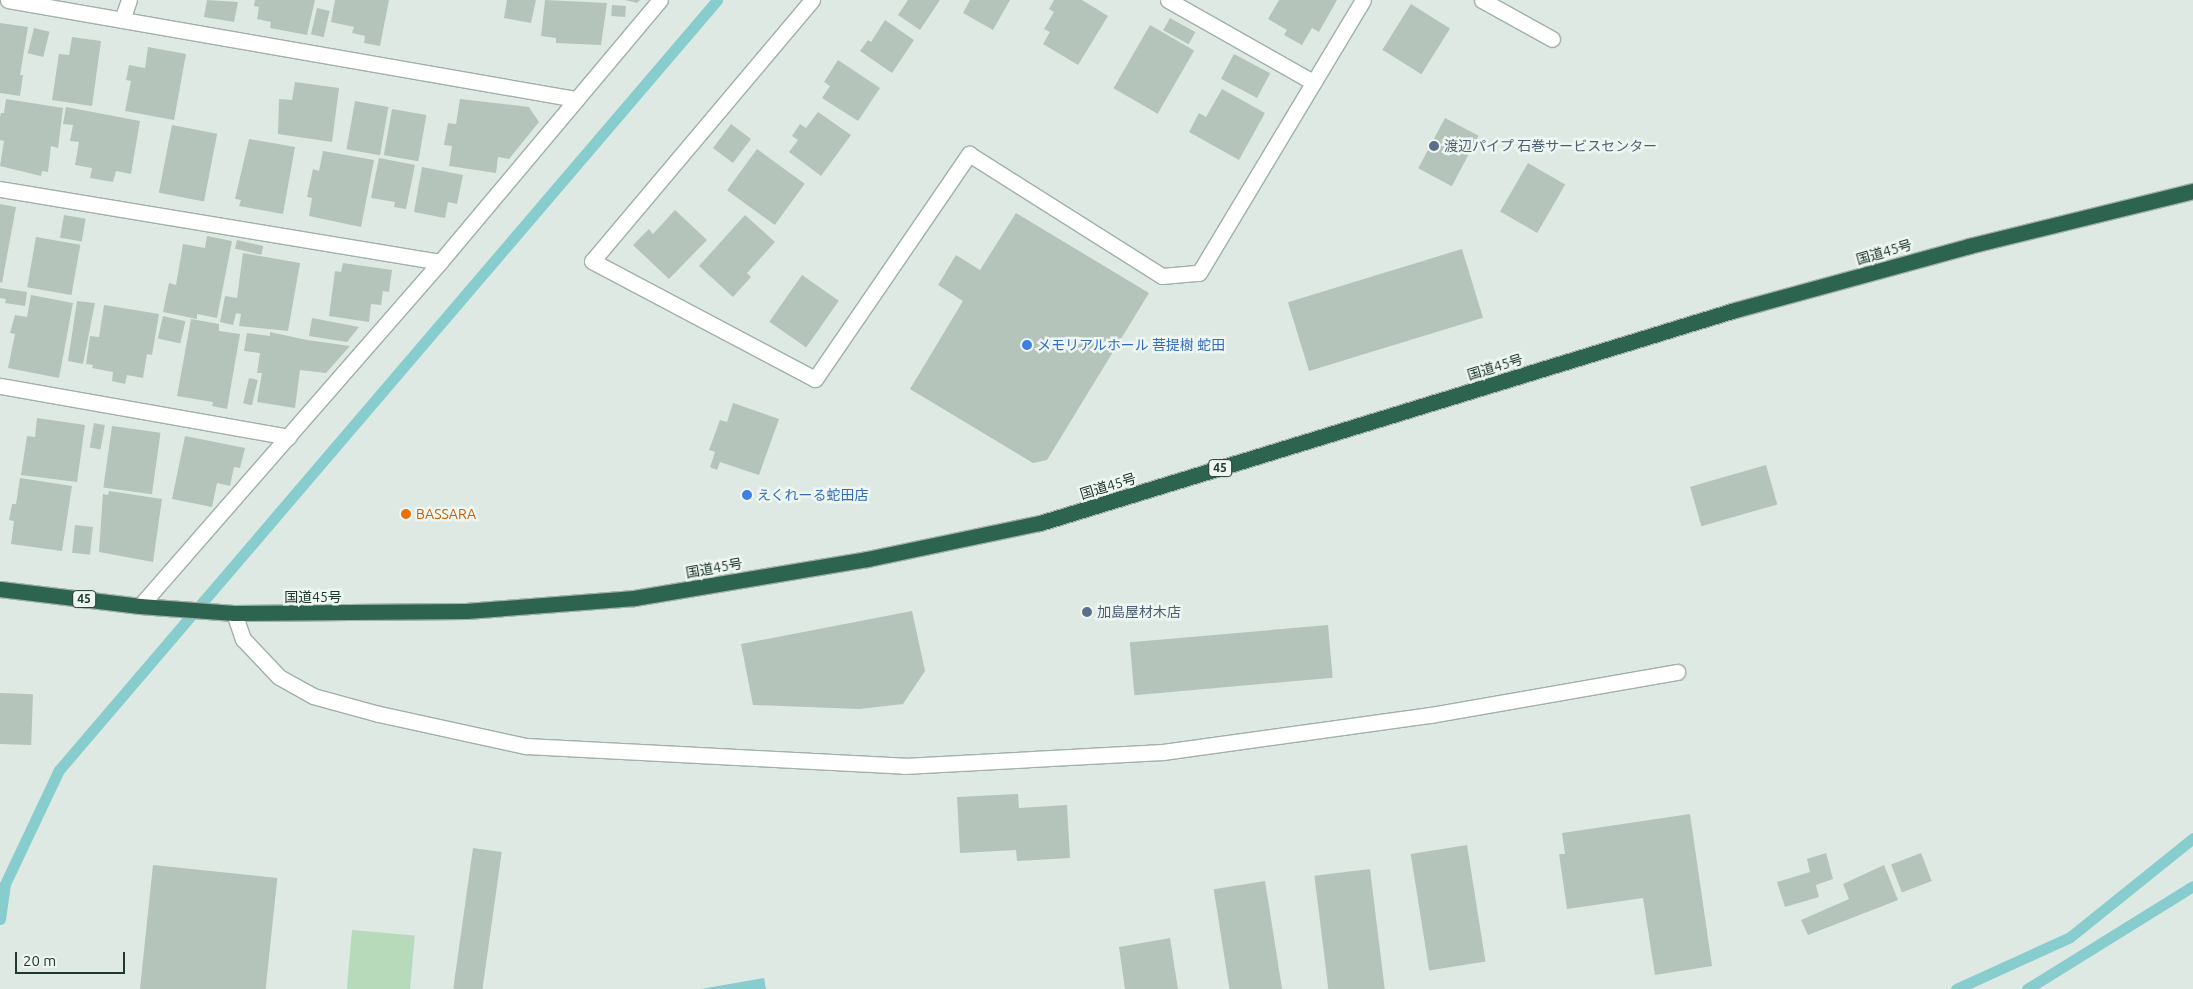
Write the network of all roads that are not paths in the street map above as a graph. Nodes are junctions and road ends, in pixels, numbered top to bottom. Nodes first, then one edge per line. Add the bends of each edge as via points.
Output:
1 (8, 0) edge
2 (129, 0) edge
3 (660, 0) edge
4 (812, 0) edge
5 (1168, 0) edge
6 (1363, 0) edge
7 (1482, 0) edge
8 (122, 20) junction
9 (1552, 39) dead end
10 (1313, 82) junction
11 (576, 98) junction
12 (0, 189) edge
13 (2193, 191) edge
14 (440, 262) junction
15 (0, 386) edge
16 (289, 437) junction
17 (0, 588) edge
18 (140, 606) junction
19 (229, 613) junction
20 (1677, 672) dead end

1 - 8 street
2 - 8 street
3 - 11 street
4 - 10 street via 592,261 815,379 969,154 1162,276 1199,274
5 - 10 street
6 - 10 street
7 - 9 street
8 - 11 street
11 - 14 street
12 - 14 street
13 - 19 highway, 国道45号 / 45 via 1968,246 1735,310 1040,523 868,558 634,598 466,610
14 - 16 street
15 - 16 street
16 - 18 street
17 - 18 highway, 国道45号 / 45
18 - 19 highway, 国道45号 / 45
19 - 20 street via 243,639 279,677 313,696 379,714 526,746 904,766 1163,752 1430,715

